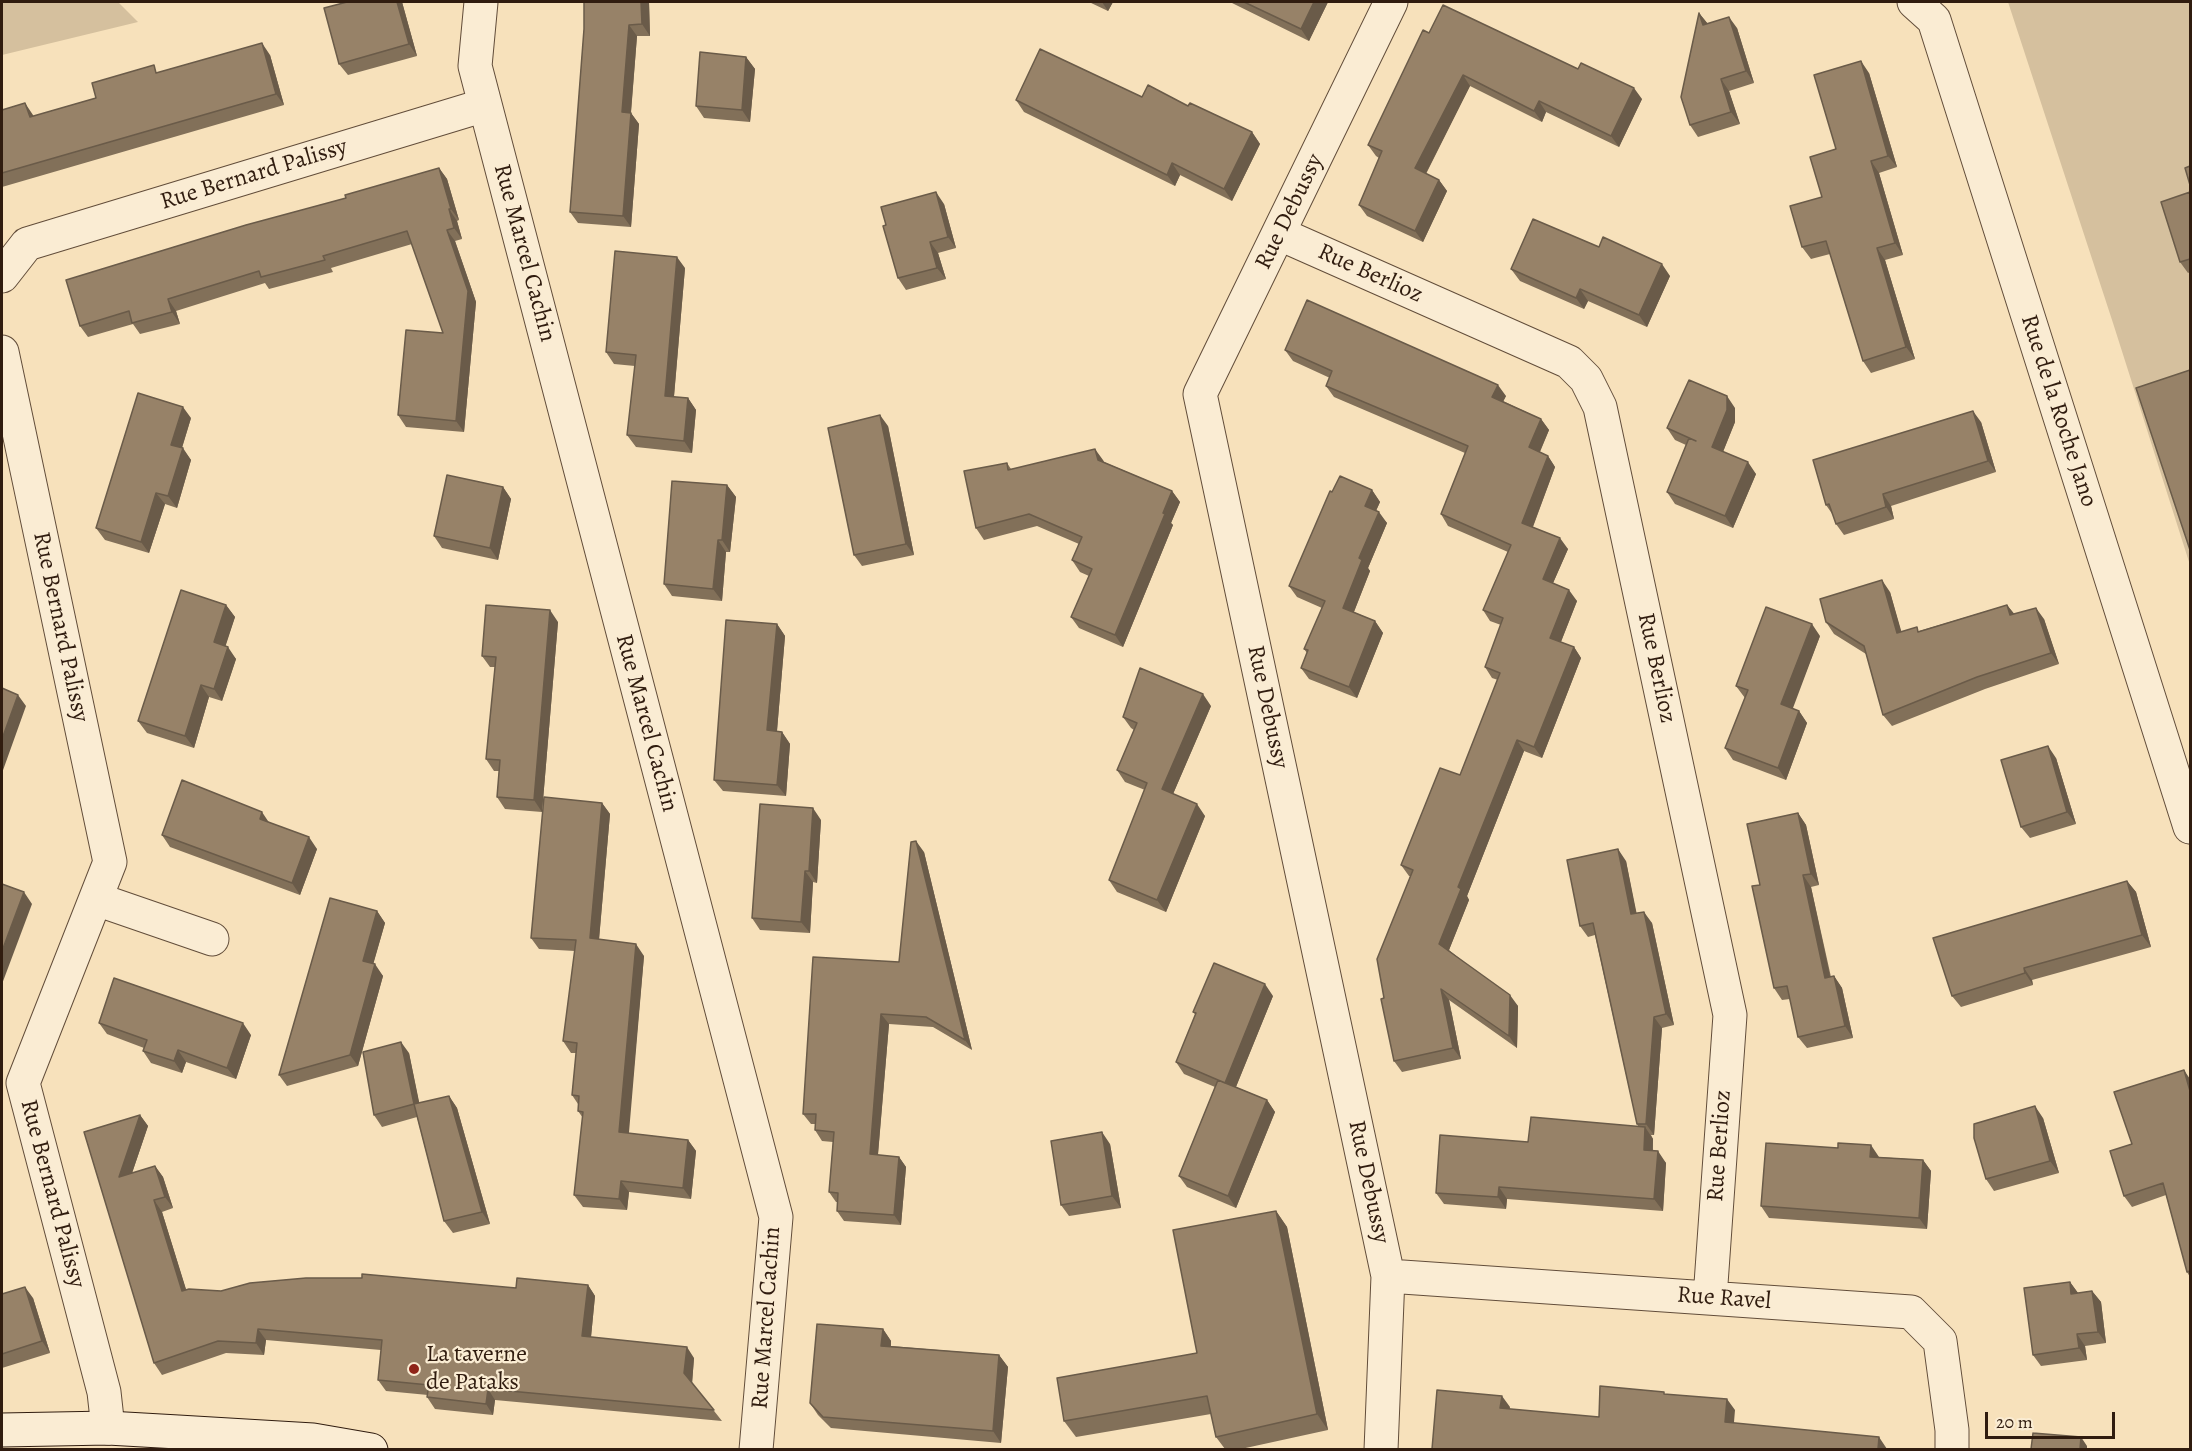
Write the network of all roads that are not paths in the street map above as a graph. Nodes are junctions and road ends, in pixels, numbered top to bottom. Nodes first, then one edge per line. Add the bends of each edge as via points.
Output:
1 (481, 2) edge
2 (1391, 2) edge
3 (1914, 2) edge
4 (485, 105) junction
5 (1280, 234) junction
6 (2, 276) edge
7 (2, 352) edge
8 (2190, 827) edge
9 (96, 899) junction
10 (212, 939) dead end
11 (1388, 1276) junction
12 (1710, 1298) junction
13 (108, 1428) junction
14 (2, 1430) edge
15 (371, 1449) edge
16 (756, 1449) edge
17 (1381, 1449) edge
18 (1952, 1449) edge

1 - 4 street, Rue Marcel Cachin via 475,66
2 - 5 street, Rue Debussy
3 - 8 street, Rue de la Roche Jano via 1934,20
4 - 6 street, Rue Bernard Palissy via 27,244
4 - 16 street, Rue Marcel Cachin via 776,1217
5 - 11 street, Rue Debussy via 1200,394
5 - 12 street, Rue Berlioz via 1569,362 1586,379 1600,407 1730,1015
7 - 9 street, Rue Bernard Palissy via 110,862
9 - 10 street
9 - 13 street, Rue Bernard Palissy via 23,1083 104,1392
11 - 12 street, Rue Ravel
11 - 17 street, Rue Debussy
12 - 18 street, Rue Ravel via 1911,1312 1940,1341
13 - 14 street
13 - 15 street via 313,1440

